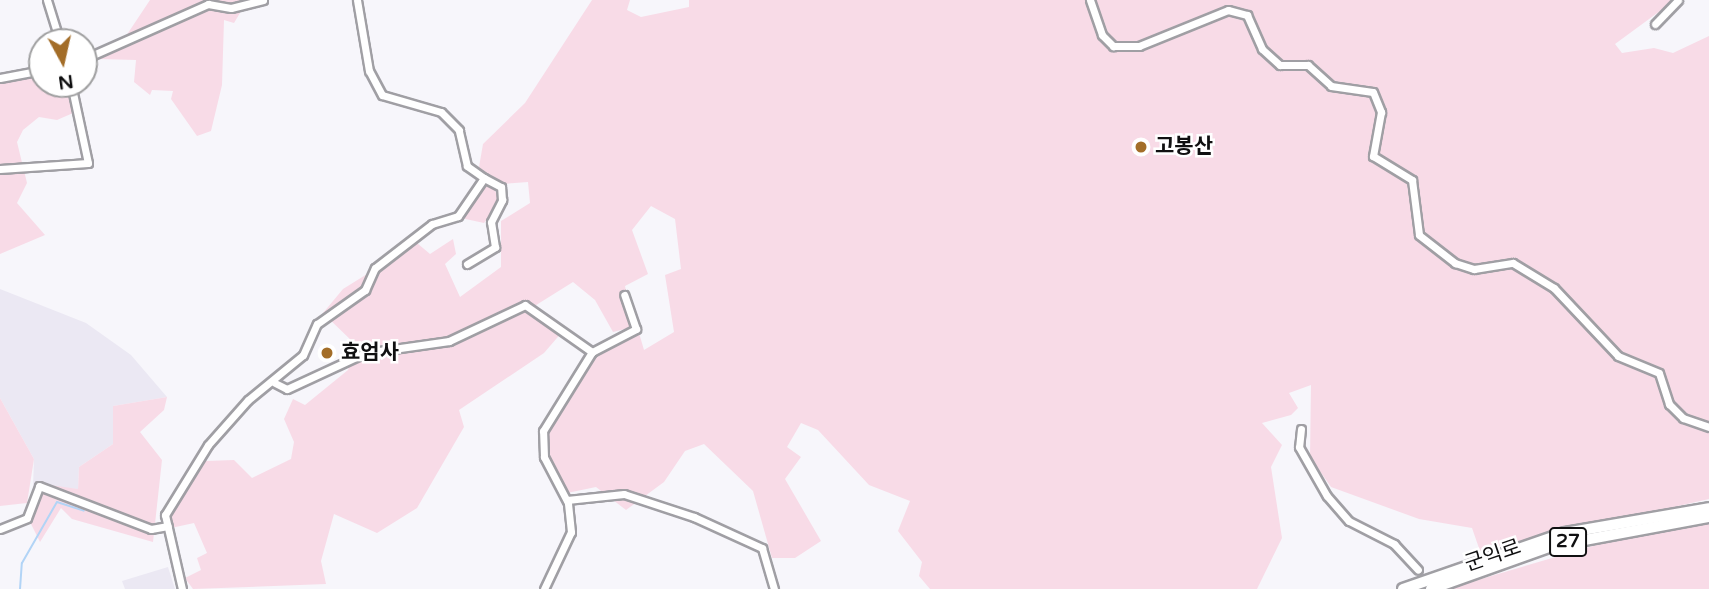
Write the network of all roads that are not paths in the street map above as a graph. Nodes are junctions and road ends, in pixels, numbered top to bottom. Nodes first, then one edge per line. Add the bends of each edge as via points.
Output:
1 (47, 0) edge
2 (263, 0) edge
3 (357, 0) edge
4 (1090, 0) edge
5 (1678, 0) edge
6 (1656, 24) dead end
7 (56, 28) edge
8 (98, 54) edge
9 (28, 73) edge
10 (0, 78) edge
11 (74, 98) edge
12 (0, 169) edge
13 (484, 178) junction
14 (467, 264) dead end
15 (624, 295) dead end
16 (593, 352) junction
17 (275, 383) junction
18 (1709, 427) edge
19 (1301, 429) dead end
20 (567, 500) junction
21 (1709, 508) edge
22 (1709, 517) edge
23 (167, 526) junction
24 (0, 529) edge
25 (1418, 570) dead end
26 (182, 589) edge
27 (544, 589) edge
28 (774, 589) edge
29 (1403, 589) edge
30 (1432, 589) edge

1 - 7 street
2 - 8 street via 231,8 208,4
3 - 13 street via 369,71 382,94 441,112 459,130 467,166
4 - 18 street via 1102,35 1113,46 1139,46 1228,10 1247,15 1262,49 1280,65 1308,65 1331,86 1373,92 1381,112 1373,156 1412,180 1419,235 1455,263 1474,269 1514,263 1555,288 1612,351 1659,373 1669,404 1682,418
5 - 6 street
9 - 10 street
11 - 12 street via 88,163
13 - 14 street via 501,187 491,222 495,247
13 - 17 street via 458,216 432,224 375,268 365,290 317,324 303,355
15 - 16 street via 636,329
16 - 17 street via 525,305 449,341 365,353 287,389
16 - 20 street via 543,431 544,457
17 - 23 street via 248,400 243,413 208,445 165,515
19 - 25 street via 1299,447 1327,496 1349,521 1394,544
20 - 27 street via 571,532
20 - 28 street via 624,494 694,517 762,548
21 - 29 highway, 군익로 / 27 via 1565,533
22 - 30 highway, 군익로 / 27 via 1552,546
23 - 24 street via 151,529 39,486 27,518
23 - 26 street

